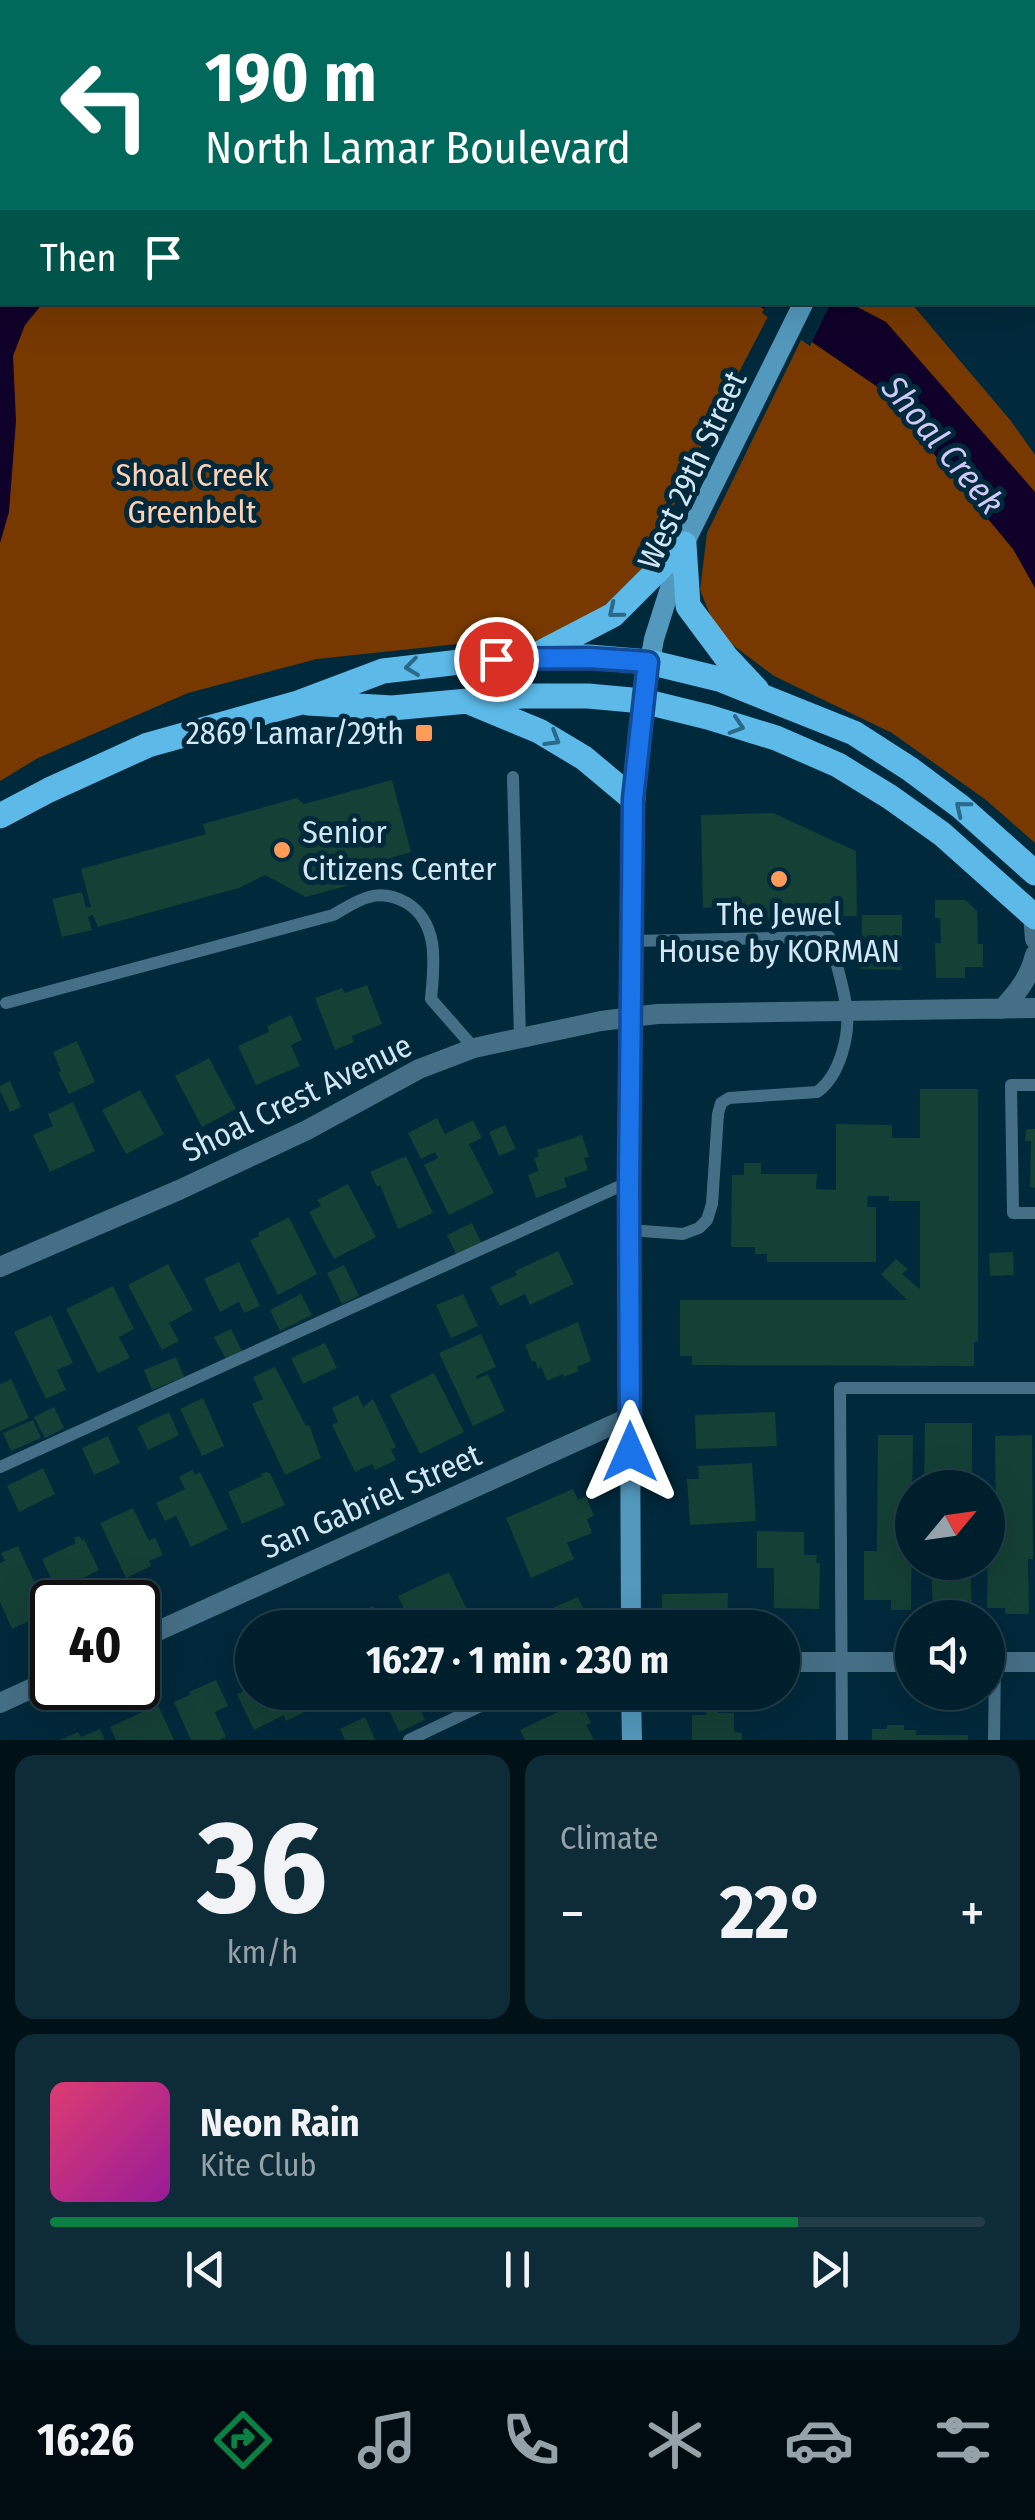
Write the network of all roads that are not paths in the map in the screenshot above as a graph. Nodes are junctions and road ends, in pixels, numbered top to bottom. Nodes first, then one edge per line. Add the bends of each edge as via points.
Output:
1 (803, 305) edge
2 (684, 544) junction
3 (532, 657) junction
4 (648, 662) junction
5 (763, 696) junction
6 (464, 700) junction
7 (643, 700) junction
8 (298, 703) junction
9 (514, 777) dead end
10 (633, 799) junction
11 (0, 816) edge
12 (1035, 872) edge
13 (1034, 924) edge
14 (632, 941) junction
15 (1035, 955) edge
16 (6, 1003) dead end
17 (1035, 1008) edge
18 (1002, 1009) junction
19 (848, 1010) junction
20 (632, 1016) junction
21 (520, 1038) junction
22 (474, 1048) junction
23 (1035, 1085) edge
24 (629, 1182) junction
25 (1035, 1213) edge
26 (629, 1230) junction
27 (0, 1267) edge
28 (1035, 1388) edge
29 (630, 1416) junction
30 (0, 1467) edge
31 (631, 1610) edge
32 (160, 1630) edge
33 (800, 1662) edge
34 (842, 1662) junction
35 (895, 1662) edge
36 (1005, 1662) edge
37 (1035, 1662) edge
38 (30, 1689) edge
39 (0, 1703) edge
40 (472, 1710) edge
41 (631, 1710) edge
42 (993, 1710) edge
43 (409, 1740) edge
44 (632, 1740) edge
45 (842, 1740) edge
46 (994, 1740) edge

1 - 2 street, West 29th Street
2 -> 3 main road via 613,616
2 - 4 street, West 29th Street
2 - 5 main road via 688,606
3 - 4 main road
3 -> 8 main road via 383,670
4 - 5 main road
4 - 7 street, West 29th Street
12 -> 5 main road via 910,769 854,733
6 - 7 main road
6 - 8 main road via 392,708
6 -> 10 main road via 539,730
7 - 10 street, West 29th Street
7 -> 13 main road via 776,738 838,765 942,834
8 - 11 main road via 148,745
9 - 21 lane
10 - 14 street, West 29th Street
14 - 19 lane via 829,937
14 - 20 street, West 29th Street
15 - 18 street via 1031,972
16 - 22 lane via 333,915 371,896 396,896 420,911 430,934 432,999
17 - 18 street
18 - 19 street
19 - 20 street
19 - 26 lane via 841,1057 826,1086 722,1103 707,1220 684,1234
20 - 21 street, Shoal Crest Avenue
20 - 24 street, West 29th Street
21 - 22 street, Shoal Crest Avenue
22 - 27 street, Shoal Crest Avenue via 419,1069 180,1190
23 - 25 lane via 1011,1086 1012,1213
24 - 26 street, West 29th Street
24 - 30 lane
26 - 29 street, West 29th Street
28 - 34 lane via 840,1388
29 - 31 street, West 29th Street
29 - 32 street, San Gabriel Street
33 - 34 street
34 - 35 street
34 - 45 lane
36 - 37 street
38 - 39 street
40 - 43 lane
41 - 44 street
42 - 46 lane

